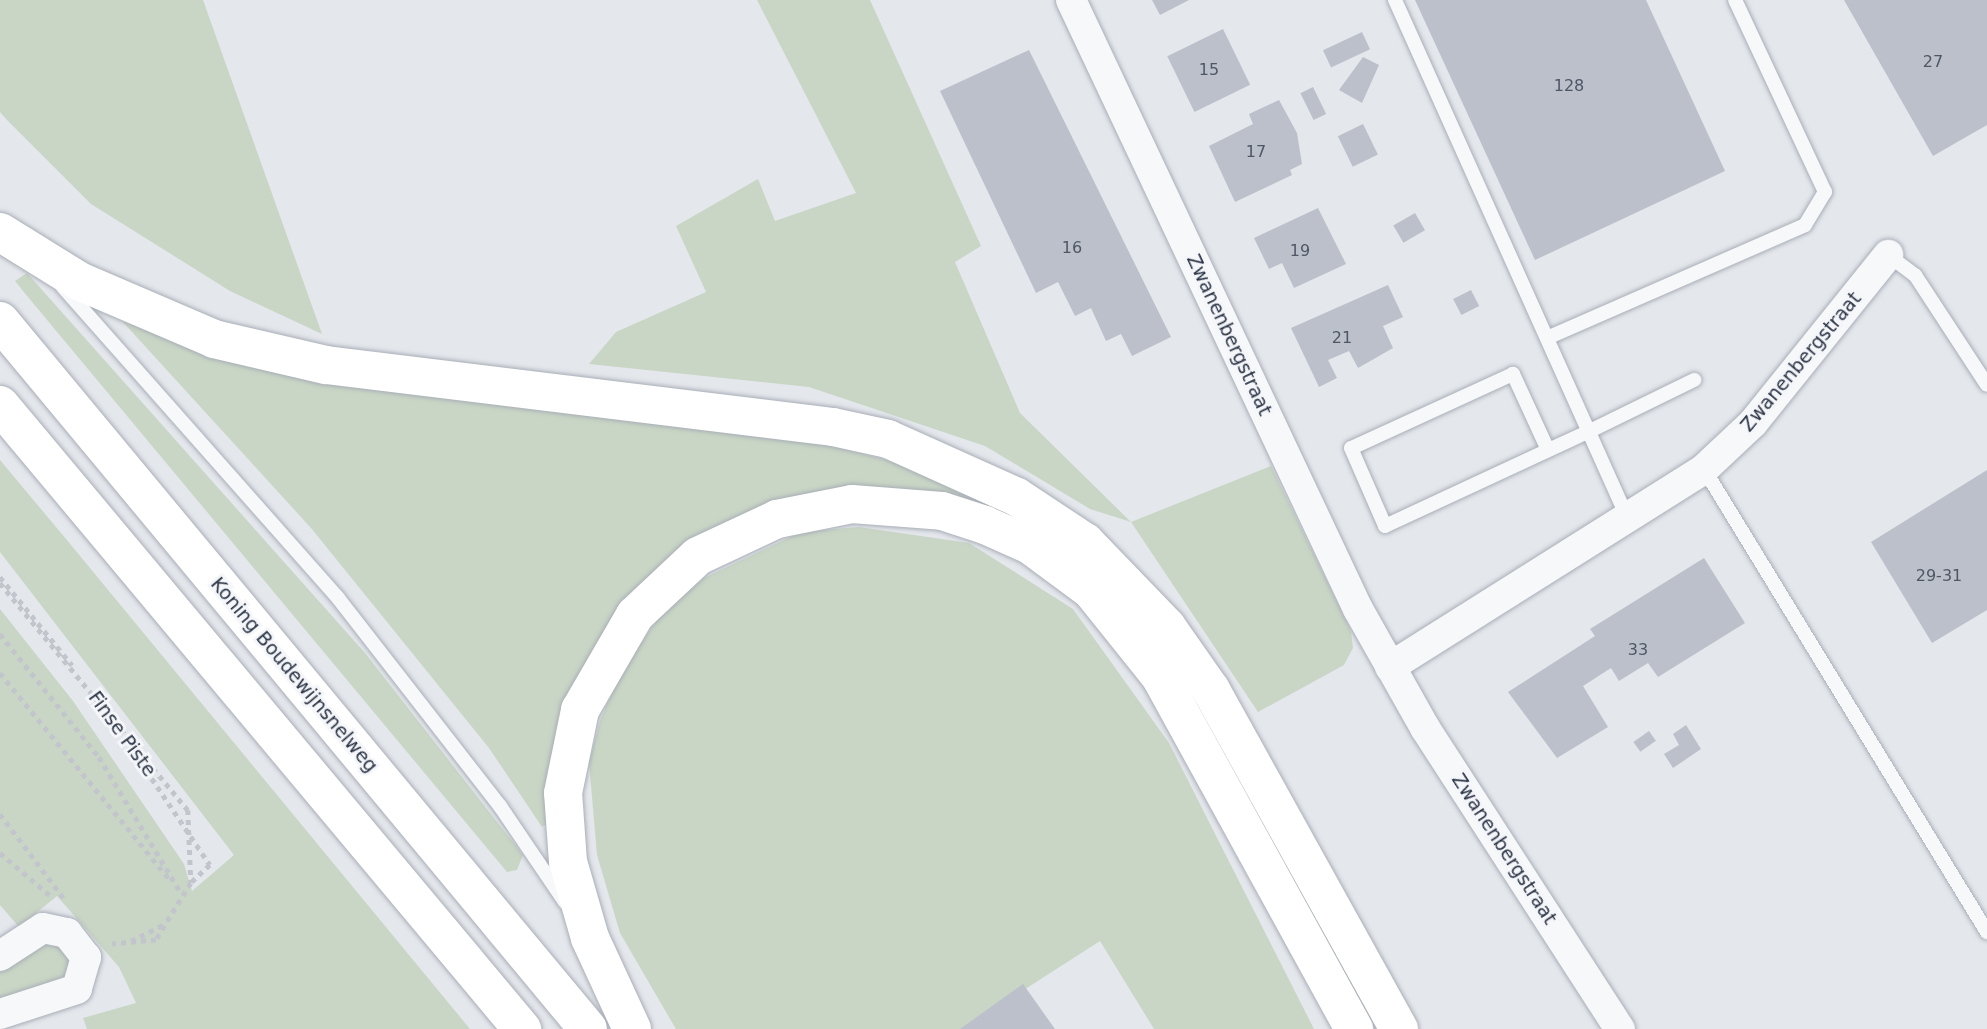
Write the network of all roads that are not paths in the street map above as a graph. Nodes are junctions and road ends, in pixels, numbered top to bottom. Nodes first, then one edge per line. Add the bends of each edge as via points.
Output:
1 (1071, 0) edge
2 (1395, 0) edge
3 (1735, 0) edge
4 (0, 232) edge
5 (32, 255) junction
6 (1888, 255) joint
7 (0, 321) edge
8 (1549, 337) junction
9 (1694, 380) dead end
10 (1987, 385) edge
11 (0, 405) edge
12 (1592, 430) junction
13 (1548, 450) junction
14 (1704, 469) junction
15 (1627, 517) junction
16 (1390, 667) junction
17 (1987, 932) edge
18 (590, 938) junction
19 (0, 956) edge
20 (0, 1014) edge
21 (522, 1029) edge
22 (589, 1029) edge
23 (632, 1029) edge
24 (1354, 1029) edge
25 (1399, 1029) edge
26 (1620, 1029) edge

1 - 16 street, Zwanenbergstraat
2 - 8 lane
3 - 8 lane via 1825,192 1805,225
4 - 5 highway
5 - 18 lane via 338,598 500,806
5 - 25 highway via 166,321 268,353 833,427 888,439 1017,497 1113,566 1175,637 1211,690
6 - 10 lane via 1915,275
6 - 14 street, Zwanenbergstraat via 1753,423
7 - 22 highway, Koning Boudewijnsnelweg
8 - 12 lane
9 - 12 lane
11 - 21 highway
12 - 13 lane
12 - 15 lane
13 - 13 lane via 1513,373 1351,448 1385,526
14 - 15 street, Zwanenbergstraat
14 - 17 lane
15 - 16 street, Zwanenbergstraat
16 - 26 street, Zwanenbergstraat
18 - 23 highway
18 - 24 highway via 568,862 563,793 580,710 620,635 673,576 746,530 812,510 901,506 942,511 1030,545 1091,590 1128,630 1190,728
19 - 20 street via 43,928 67,933 86,957 77,989

